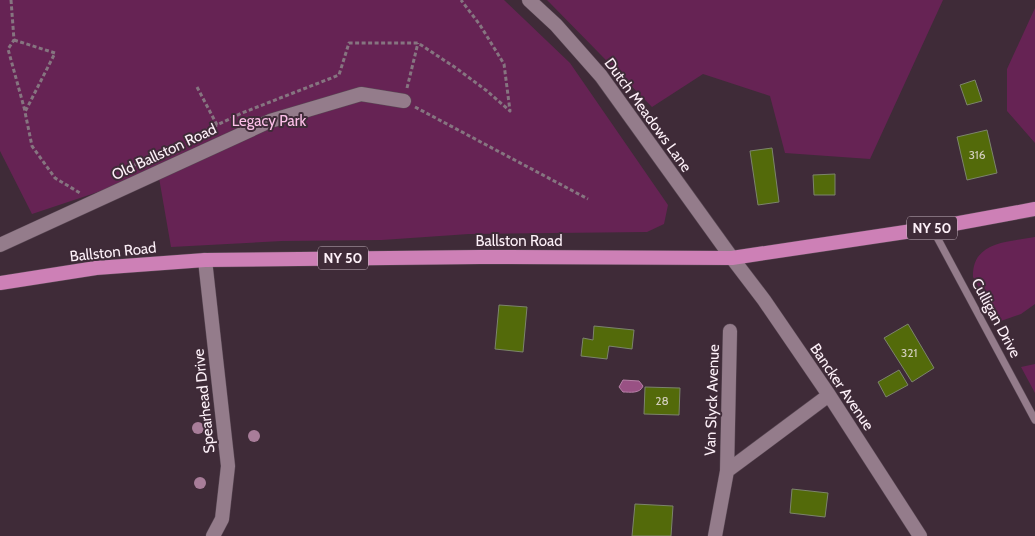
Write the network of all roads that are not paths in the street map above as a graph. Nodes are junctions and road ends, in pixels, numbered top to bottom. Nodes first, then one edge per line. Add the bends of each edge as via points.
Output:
1 (529, 0) edge
2 (404, 101) road end
3 (1035, 209) edge
4 (932, 228) junction
5 (0, 245) edge
6 (732, 258) junction
7 (205, 260) junction
8 (0, 283) edge
9 (730, 331) dead end
10 (829, 395) junction
11 (1035, 420) edge
12 (726, 471) junction
13 (213, 536) edge
14 (716, 536) edge
15 (920, 536) edge

1 - 6 street, Dutch Meadows Lane via 601,76
2 - 5 street, Old Ballston Road via 361,94 270,121
3 - 4 main road, Ballston Road / NY 50
4 - 6 main road, Ballston Road / NY 50
4 - 11 lane, Culligan Drive
6 - 7 main road, Ballston Road / NY 50
6 - 10 street, Bancker Avenue
7 - 8 main road, Ballston Road / NY 50 via 96,268
7 - 13 street, Spearhead Drive via 228,466 222,519
9 - 12 street, Van Slyck Avenue
10 - 12 street, Van Slyck Avenue
10 - 15 street, Bancker Avenue
12 - 14 street, Van Slyck Avenue

